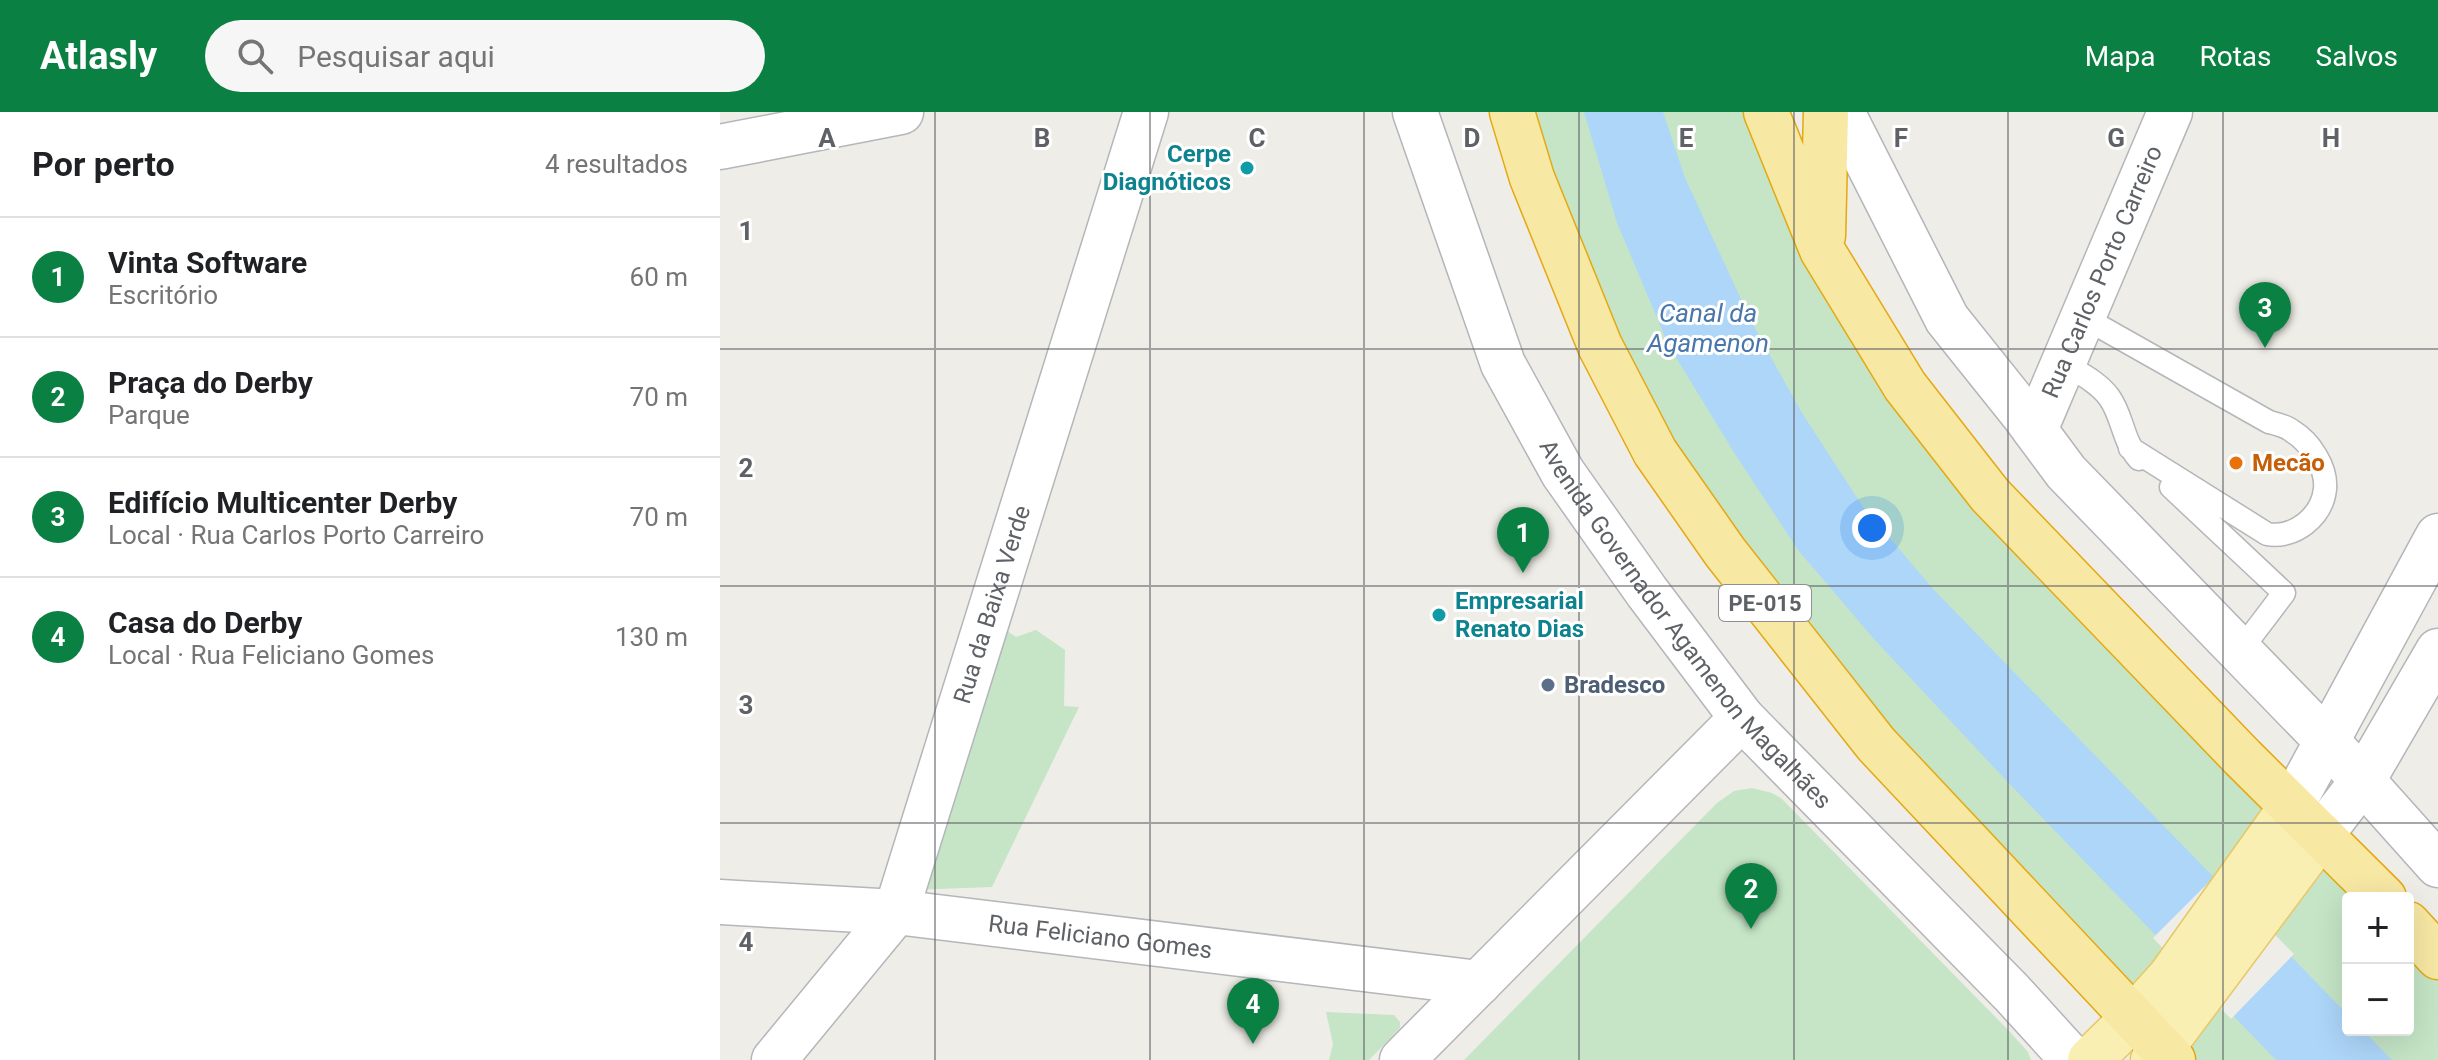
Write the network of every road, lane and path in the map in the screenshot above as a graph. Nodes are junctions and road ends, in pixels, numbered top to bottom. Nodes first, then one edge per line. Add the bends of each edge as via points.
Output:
1 (901, 112) edge
2 (1146, 112) edge
3 (1415, 112) edge
4 (1512, 112) edge
5 (1766, 112) edge
6 (1826, 112) edge
7 (1842, 112) edge
8 (2170, 112) edge
9 (720, 147) edge
10 (1822, 250) junction
11 (2083, 317) junction
12 (2063, 363) junction
13 (2035, 430) junction
14 (2130, 448) junction
15 (2438, 536) edge
16 (2240, 651) junction
17 (2438, 651) edge
18 (1742, 718) junction
19 (2327, 741) junction
20 (2363, 780) junction
21 (2306, 821) junction
22 (2438, 865) edge
23 (2378, 892) edge
24 (720, 902) edge
25 (896, 912) junction
26 (2414, 931) edge
27 (2438, 957) edge
28 (1479, 983) junction
29 (2155, 1046) edge
30 (774, 1060) edge
31 (1402, 1060) edge
32 (2073, 1060) edge
33 (2090, 1060) edge

1 - 9 street
2 - 25 street, Rua da Baixa Verde
3 - 18 street, Avenida Governador Agamenon Magalhães via 1503,364 1563,473
4 - 29 highway, PE-015 via 1532,178 1600,346 1655,452 1725,552 1876,744
5 - 10 highway
6 - 10 highway
7 - 13 street via 1947,319
8 - 11 street, Rua Carlos Porto Carreiro
10 - 21 highway via 1905,386 1990,495
11 - 12 street, Rua Carlos Porto Carreiro
11 - 14 lane via 2269,422 2290,428 2318,460 2325,480 2323,498 2303,526 2277,536 2267,534
12 - 13 street, Rua Carlos Porto Carreiro
12 - 14 lane via 2108,395
13 - 16 street via 2066,472
14 - 16 lane via 2284,593
15 - 19 street
16 - 19 street
17 - 20 street
18 - 28 street
18 - 32 street, Avenida Governador Agamenon Magalhães
19 - 20 street
19 - 21 street
20 - 21 street
20 - 22 street
21 - 23 highway
21 - 29 main road via 2183,989
24 - 25 street, Rua Feliciano Gomes
25 - 28 street, Rua Feliciano Gomes
25 - 30 street, Rua da Baixa Verde
26 - 27 highway
28 - 31 street
29 - 33 main road

